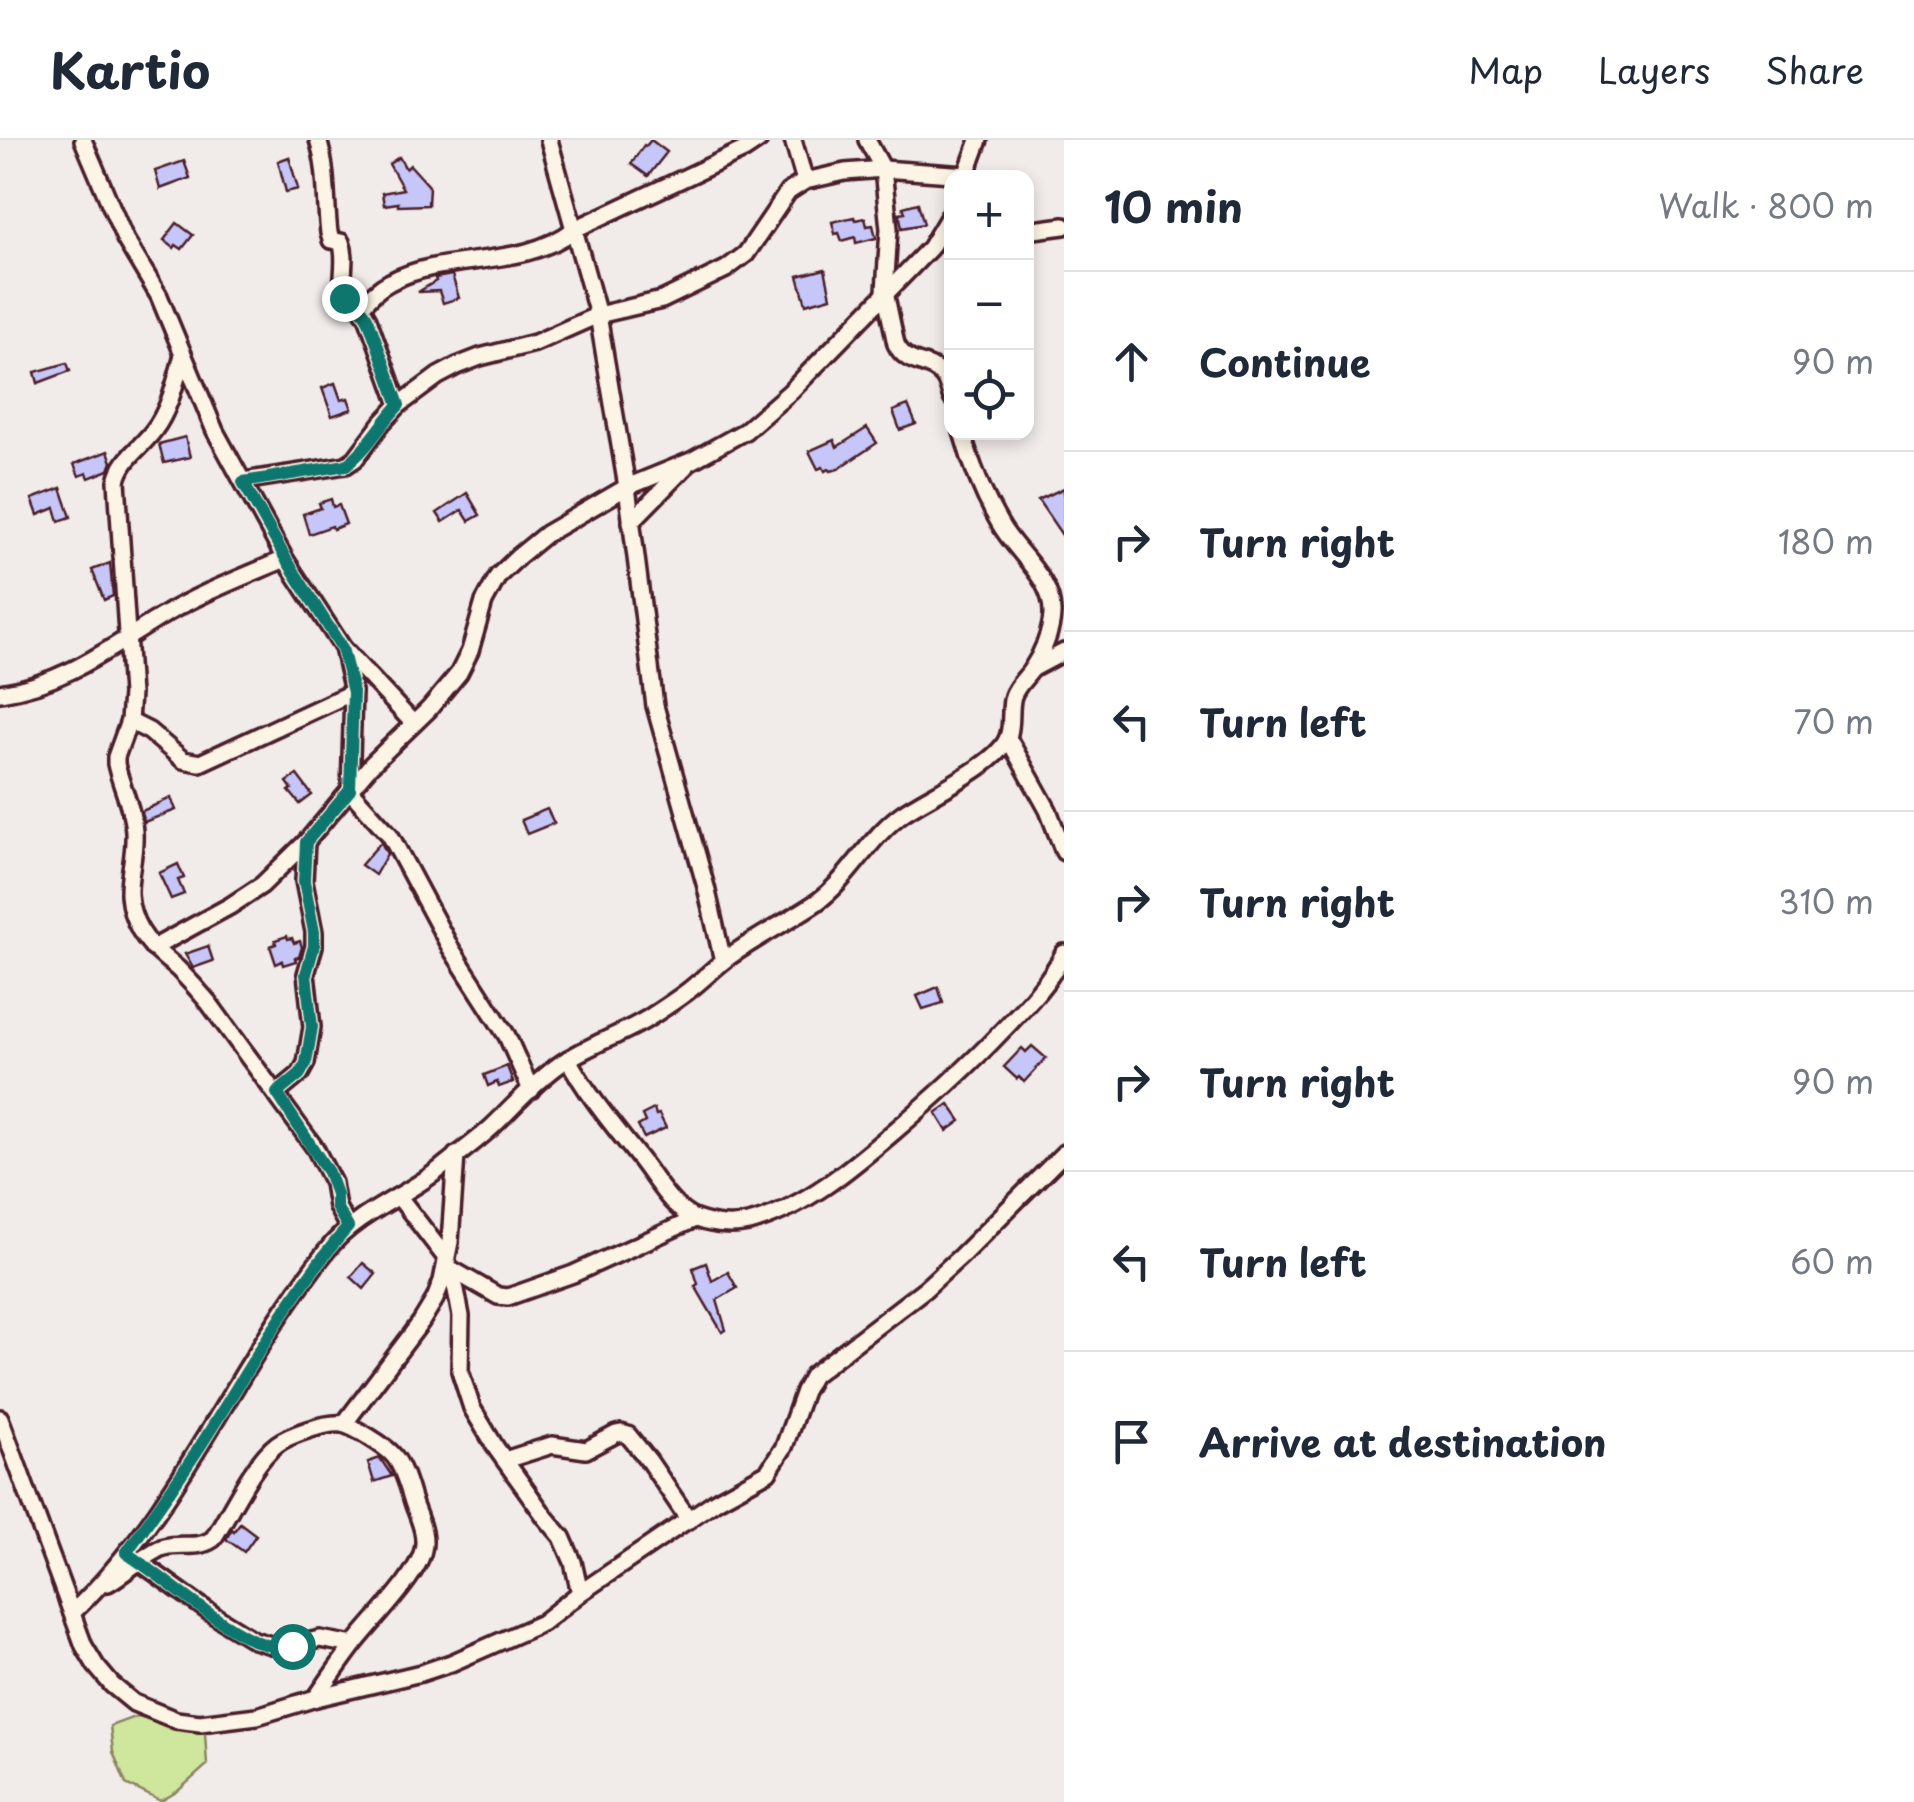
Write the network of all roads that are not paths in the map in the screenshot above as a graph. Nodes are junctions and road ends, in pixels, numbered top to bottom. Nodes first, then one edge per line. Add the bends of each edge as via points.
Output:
1 (83, 140) edge
2 (318, 140) edge
3 (549, 140) edge
4 (759, 140) edge
5 (793, 140) edge
6 (868, 140) edge
7 (979, 140) edge
8 (884, 169) junction
9 (967, 170) edge
10 (944, 174) edge
11 (805, 181) junction
12 (944, 224) edge
13 (1064, 226) edge
14 (575, 230) junction
15 (1034, 230) edge
16 (944, 245) edge
17 (930, 248) junction
18 (885, 292) junction
19 (361, 307) junction
20 (598, 316) junction
21 (183, 355) junction
22 (944, 376) edge
23 (399, 405) junction
24 (965, 440) edge
25 (691, 461) junction
26 (243, 482) junction
27 (627, 487) junction
28 (632, 522) junction
29 (286, 559) junction
30 (1058, 622) edge
31 (128, 639) junction
32 (342, 648) junction
33 (1064, 652) edge
34 (1032, 669) junction
35 (353, 692) junction
36 (0, 693) edge
37 (129, 722) junction
38 (413, 723) junction
39 (1008, 738) junction
40 (350, 790) junction
41 (306, 842) junction
42 (1064, 852) edge
43 (153, 948) junction
44 (1064, 953) edge
45 (723, 961) junction
46 (568, 1059) junction
47 (531, 1090) junction
48 (277, 1093) junction
49 (1064, 1152) edge
50 (456, 1155) junction
51 (399, 1197) junction
52 (695, 1219) junction
53 (348, 1227) junction
54 (449, 1264) junction
55 (0, 1418) edge
56 (344, 1424) junction
57 (506, 1460) junction
58 (689, 1520) junction
59 (126, 1553) junction
60 (141, 1562) junction
61 (96, 1590) junction
62 (580, 1593) junction
63 (72, 1613) junction
64 (353, 1646) junction
65 (316, 1698) junction

1 - 21 street
2 - 19 street via 328,233 345,254 342,292
3 - 14 street
4 - 14 street
5 - 11 street
6 - 8 street
7 - 9 street
8 - 10 street
8 - 11 street
8 - 18 street
11 - 20 street via 788,192 746,254 726,269 662,300
12 - 17 street
13 - 15 street
14 - 19 street via 524,254 408,274
14 - 20 street
16 - 17 street
17 - 18 street
18 - 22 street via 899,352
18 - 25 street via 790,392 745,430
19 - 23 street
20 - 23 street via 457,366
20 - 27 street
21 - 26 street
21 - 31 street via 162,418 117,481
23 - 26 street via 346,465
24 - 30 street via 997,520 1048,590
25 - 27 street
25 - 28 street
26 - 29 street
27 - 28 street
27 - 38 street via 546,534 498,576 459,673
28 - 45 street via 655,706
29 - 31 street via 160,617
29 - 32 street
30 - 34 street
31 - 36 street via 62,676
31 - 37 street
32 - 35 street
32 - 38 street
33 - 34 street
34 - 39 street via 1013,697
35 - 37 street via 200,763 184,760
35 - 40 street
37 - 43 street via 116,757 134,834 129,896
38 - 40 street
39 - 42 street
39 - 45 street via 977,770 898,817 818,900
40 - 41 street
40 - 47 street via 406,861
41 - 43 street via 262,885
41 - 48 street via 304,881 314,932 306,974 312,1027 306,1063
43 - 48 street via 191,981
44 - 52 street via 981,1053 820,1190 755,1221
45 - 46 street via 644,1021
46 - 47 street
46 - 52 street via 595,1104 673,1202
47 - 50 street
48 - 53 street via 328,1172
49 - 58 street via 926,1288 813,1374 768,1472
50 - 51 street
50 - 54 street
51 - 53 street
51 - 54 street
52 - 54 street via 508,1297
53 - 59 street via 291,1301
54 - 56 street via 421,1322
54 - 57 street via 461,1316 460,1371 472,1408
55 - 63 street
56 - 60 street via 278,1443 208,1543 165,1546
56 - 64 street via 394,1456 425,1546
57 - 58 street via 552,1445 586,1450 628,1435
57 - 62 street via 568,1547
58 - 62 street
59 - 60 street
59 - 61 street
60 - 61 street
60 - 64 street via 254,1640 281,1648 320,1639
61 - 63 street
62 - 65 street via 542,1623 451,1664
63 - 65 street via 104,1676 134,1703 160,1715 200,1723
64 - 65 street

